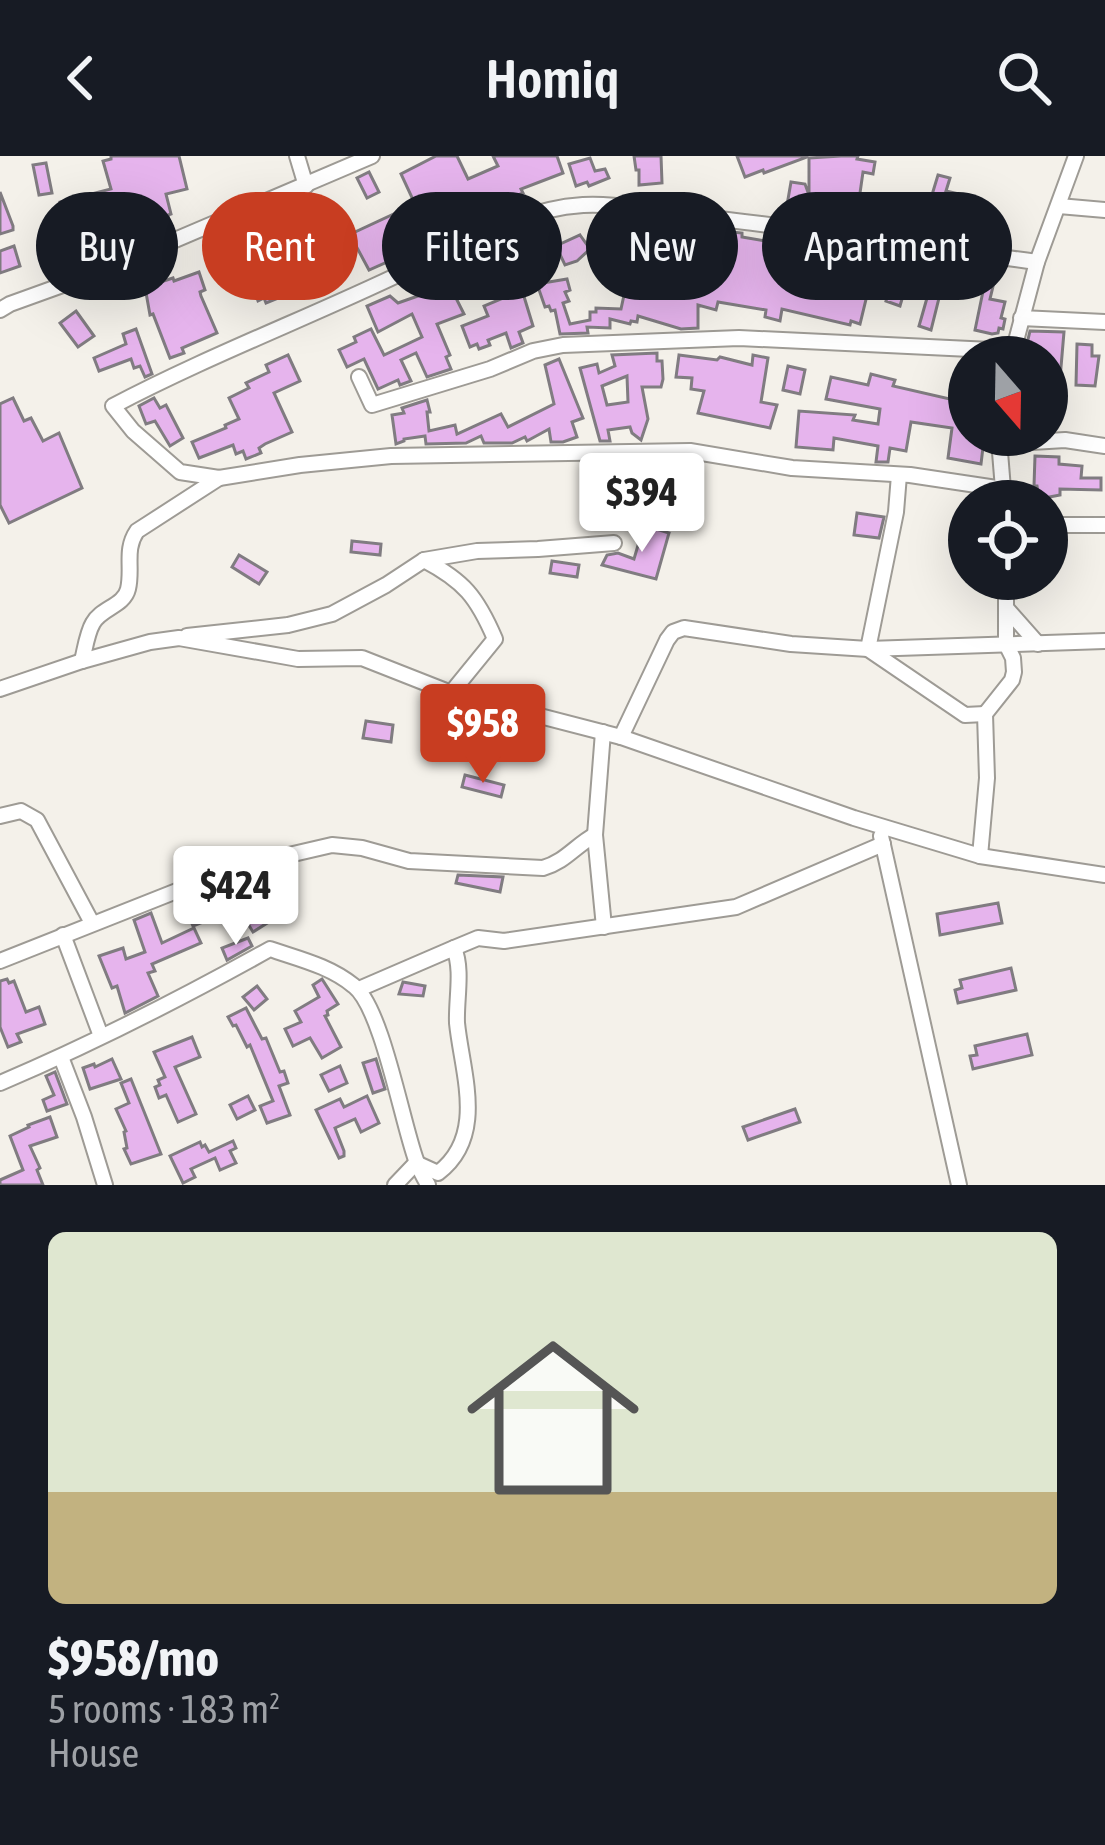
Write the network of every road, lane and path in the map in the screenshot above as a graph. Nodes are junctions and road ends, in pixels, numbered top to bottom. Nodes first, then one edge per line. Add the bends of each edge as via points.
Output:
1 (297, 156) edge
2 (373, 156) edge
3 (1076, 156) edge
4 (306, 186) junction
5 (1059, 206) junction
6 (1105, 210) edge
7 (1037, 262) junction
8 (0, 310) edge
9 (1021, 318) junction
10 (1105, 322) edge
11 (1016, 336) edge
12 (948, 350) edge
13 (359, 377) dead end
14 (1068, 440) edge
15 (1105, 446) edge
16 (899, 475) junction
17 (220, 478) junction
18 (948, 484) edge
19 (1105, 525) edge
20 (1068, 526) edge
21 (614, 543) dead end
22 (424, 560) junction
23 (1007, 600) edge
24 (1007, 609) junction
25 (179, 638) junction
26 (1105, 641) edge
27 (1006, 644) junction
28 (1038, 644) junction
29 (868, 649) junction
30 (82, 661) junction
31 (0, 689) edge
32 (451, 693) junction
33 (985, 714) junction
34 (603, 732) junction
35 (621, 737) junction
36 (0, 816) edge
37 (878, 825) junction
38 (596, 835) junction
39 (883, 844) junction
40 (980, 856) junction
41 (1105, 875) edge
42 (92, 923) junction
43 (604, 927) junction
44 (63, 935) junction
45 (454, 948) junction
46 (0, 961) edge
47 (359, 989) junction
48 (101, 1036) junction
49 (61, 1057) junction
50 (0, 1083) edge
51 (416, 1163) junction
52 (105, 1185) edge
53 (394, 1185) edge
54 (428, 1185) edge
55 (959, 1185) edge

1 - 4 street
2 - 4 street
3 - 5 street
4 - 8 street
5 - 6 street
5 - 7 street
7 - 9 street
7 - 17 street via 722,218 549,209 113,406 180,472
9 - 10 street
9 - 11 street
12 - 13 street via 739,338 563,345 372,405
14 - 15 street
16 - 17 street via 689,452 391,456
16 - 18 street
16 - 29 street
17 - 30 street via 137,531 129,543 128,592 97,617
19 - 20 street
21 - 22 street
22 - 25 street via 332,614
22 - 32 street via 456,577 495,639
23 - 24 street
24 - 27 street
24 - 28 street
25 - 30 street
25 - 32 street via 298,659 362,658
26 - 28 street
27 - 28 street
27 - 29 street
27 - 33 street via 1012,680
29 - 33 street via 965,715
29 - 35 street via 684,628 667,640
30 - 31 street
32 - 34 street
33 - 40 street
34 - 35 street
34 - 38 street
35 - 37 street
36 - 42 street via 21,811 37,820
37 - 39 street
37 - 40 street
38 - 42 street via 543,868 409,861 332,845 235,869
38 - 43 street
39 - 43 street via 736,907
39 - 55 street
40 - 41 street
42 - 44 street
43 - 45 street via 478,938
44 - 46 street
44 - 48 street
45 - 47 street
45 - 51 street via 469,1113 448,1165 438,1172
47 - 48 street via 328,968 270,949
47 - 51 street
48 - 49 street
49 - 50 street
49 - 52 street
51 - 53 street
51 - 54 street

